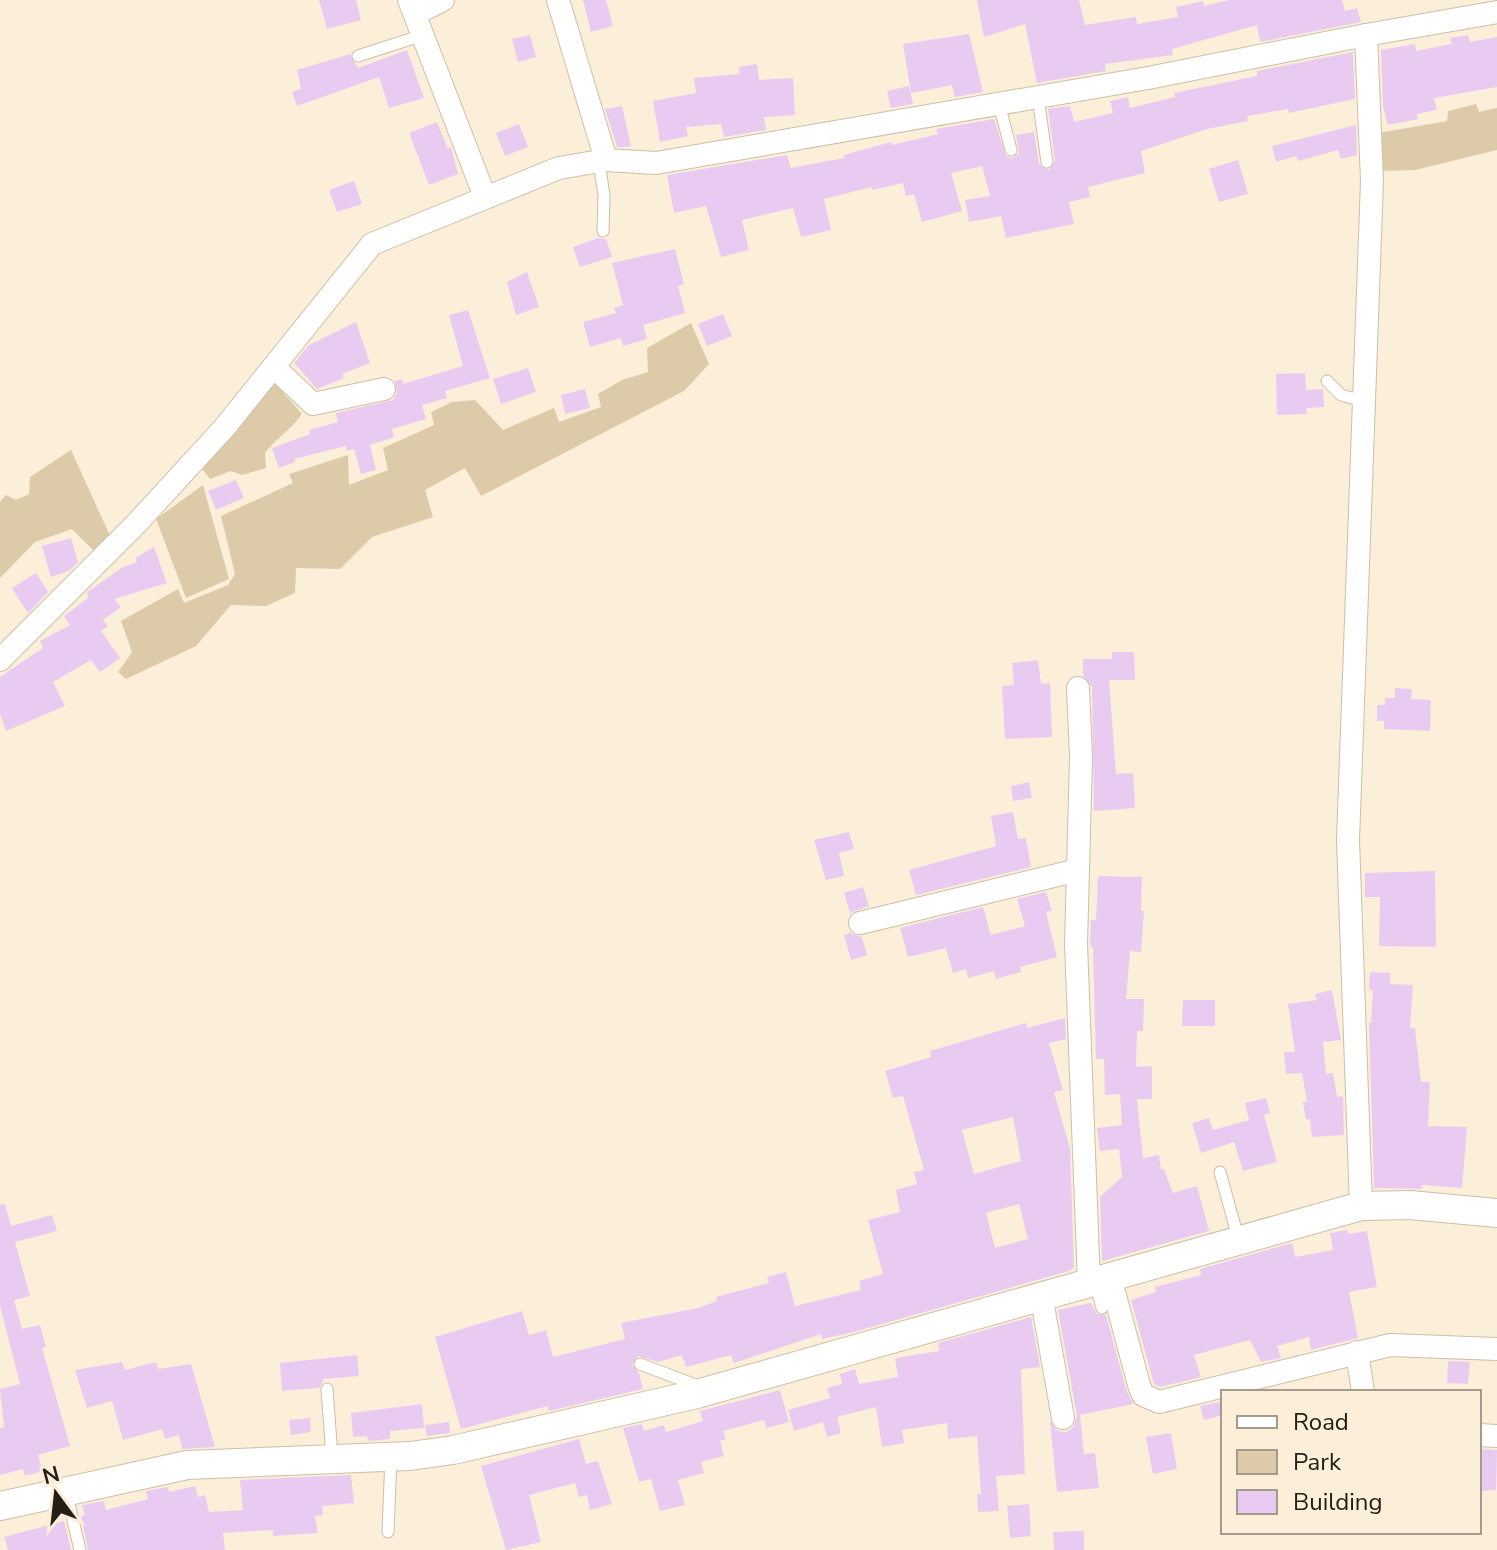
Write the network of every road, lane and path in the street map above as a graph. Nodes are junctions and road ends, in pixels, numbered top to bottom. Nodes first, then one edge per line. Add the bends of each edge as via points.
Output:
1 (443, 0) edge
2 (558, 0) edge
3 (412, 7) edge
4 (1497, 12) edge
5 (423, 35) junction
6 (1366, 35) junction
7 (358, 56) dead end
8 (1038, 97) junction
9 (999, 104) junction
10 (1011, 150) dead end
11 (602, 161) junction
12 (1047, 162) dead end
13 (485, 197) junction
14 (603, 231) dead end
15 (275, 368) junction
16 (1327, 381) dead end
17 (384, 389) dead end
18 (1363, 401) junction
19 (0, 660) edge
20 (1078, 688) dead end
21 (1078, 870) junction
22 (860, 923) dead end
23 (1220, 1172) dead end
24 (1361, 1206) junction
25 (1497, 1213) edge
26 (1239, 1241) junction
27 (1099, 1287) junction
28 (1041, 1295) junction
29 (1497, 1349) edge
30 (1357, 1352) junction
31 (640, 1364) dead end
32 (327, 1389) dead end
33 (1363, 1390) edge
34 (708, 1391) junction
35 (1063, 1418) dead end
36 (391, 1456) junction
37 (332, 1457) junction
38 (66, 1490) junction
39 (0, 1506) edge
40 (388, 1532) dead end
41 (80, 1550) edge

1 - 3 street
2 - 11 street
3 - 5 street
4 - 6 street
5 - 7 lane
5 - 13 street
6 - 8 street
6 - 18 street via 1372,181
8 - 9 street
8 - 12 lane
9 - 10 lane
9 - 11 street via 656,163
11 - 13 street via 559,168
11 - 14 lane
13 - 15 street via 372,244
15 - 17 street via 313,404
15 - 19 street via 136,524
16 - 18 lane via 1341,395
18 - 24 street via 1348,840
20 - 21 street
21 - 22 street
21 - 27 street via 1076,944
23 - 26 lane
24 - 25 street
24 - 26 street
26 - 27 street
27 - 28 street
27 - 30 street via 1150,1400 1225,1388
28 - 34 street
28 - 35 street
29 - 30 street via 1390,1345
30 - 33 street
31 - 34 lane
32 - 37 lane
34 - 36 street via 453,1450
36 - 37 street
36 - 40 lane
37 - 38 street via 187,1465
38 - 39 street
38 - 41 lane

